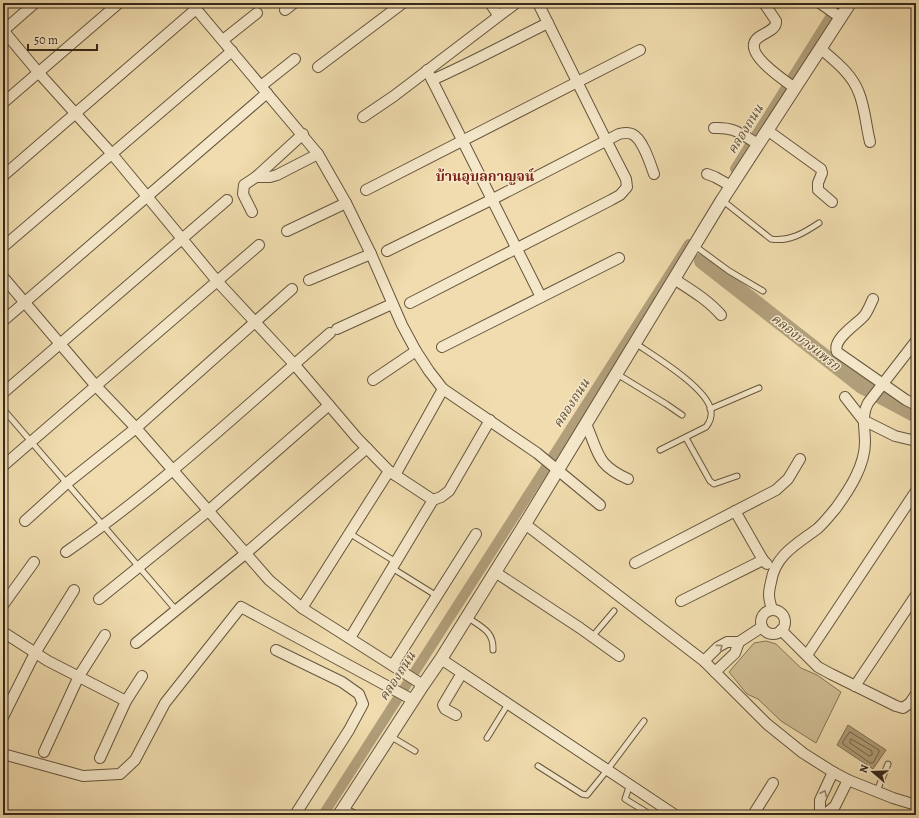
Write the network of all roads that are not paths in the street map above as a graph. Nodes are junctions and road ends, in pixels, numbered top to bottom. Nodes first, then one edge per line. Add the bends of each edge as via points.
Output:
1 (35, 3) edge
2 (119, 3) edge
3 (294, 3) edge
4 (403, 3) edge
5 (490, 3) edge
6 (516, 3) edge
7 (538, 3) edge
8 (764, 3) edge
9 (850, 3) edge
10 (821, 4) edge
11 (197, 5) edge
12 (284, 10) dead end
13 (257, 13) dead end
14 (498, 15) junction
15 (838, 16) junction
16 (548, 23) junction
17 (3, 30) edge
18 (222, 40) junction
19 (821, 49) junction
20 (640, 50) dead end
21 (232, 51) junction
22 (294, 59) dead end
23 (318, 67) dead end
24 (427, 70) junction
25 (38, 72) junction
26 (432, 80) junction
27 (577, 82) junction
28 (792, 86) junction
29 (264, 89) junction
30 (3, 103) edge
31 (75, 114) junction
32 (363, 117) dead end
33 (714, 128) dead end
34 (767, 130) junction
35 (303, 134) junction
36 (462, 140) junction
37 (606, 140) junction
38 (756, 142) junction
39 (870, 142) dead end
40 (112, 154) junction
41 (318, 154) junction
42 (654, 174) dead end
43 (711, 175) dead end
44 (3, 176) edge
45 (256, 177) junction
46 (729, 185) junction
47 (366, 190) dead end
48 (147, 197) junction
49 (493, 199) junction
50 (228, 200) dead end
51 (722, 200) junction
52 (832, 202) dead end
53 (346, 203) junction
54 (252, 212) dead end
55 (819, 223) dead end
56 (287, 231) dead end
57 (182, 240) junction
58 (259, 245) dead end
59 (694, 246) junction
60 (3, 247) edge
61 (517, 248) junction
62 (387, 251) dead end
63 (371, 254) junction
64 (618, 258) dead end
65 (3, 277) edge
66 (674, 279) junction
67 (309, 280) dead end
68 (218, 281) junction
69 (292, 289) dead end
70 (763, 291) dead end
71 (541, 297) junction
72 (873, 299) dead end
73 (23, 302) junction
74 (410, 303) dead end
75 (392, 304) junction
76 (721, 315) dead end
77 (3, 320) edge
78 (255, 322) junction
79 (916, 341) edge
80 (635, 343) junction
81 (59, 344) junction
82 (442, 347) dead end
83 (416, 351) junction
84 (294, 364) junction
85 (616, 373) junction
86 (373, 380) dead end
87 (881, 385) junction
88 (96, 386) junction
89 (759, 388) dead end
90 (443, 389) junction
91 (3, 392) edge
92 (844, 397) dead end
93 (329, 405) junction
94 (916, 405) edge
95 (3, 409) edge
96 (710, 409) junction
97 (682, 415) dead end
98 (490, 420) junction
99 (863, 420) junction
100 (586, 424) junction
101 (136, 428) junction
102 (686, 438) junction
103 (916, 441) edge
104 (31, 442) junction
105 (366, 448) junction
106 (660, 450) dead end
107 (800, 459) dead end
108 (3, 466) edge
109 (555, 467) junction
110 (173, 470) junction
111 (392, 473) junction
112 (737, 476) dead end
113 (628, 479) dead end
114 (67, 484) junction
115 (916, 491) edge
116 (433, 500) junction
117 (600, 505) dead end
118 (208, 511) junction
119 (735, 511) junction
120 (25, 521) dead end
121 (525, 524) junction
122 (104, 526) junction
123 (349, 534) junction
124 (476, 534) dead end
125 (66, 552) dead end
126 (245, 554) junction
127 (763, 560) junction
128 (34, 562) dead end
129 (635, 563) dead end
130 (394, 565) junction
131 (139, 567) junction
132 (774, 569) junction
133 (495, 572) junction
134 (74, 590) dead end
135 (916, 595) edge
136 (437, 596) junction
137 (99, 599) dead end
138 (681, 601) dead end
139 (3, 605) edge
140 (302, 608) junction
141 (176, 610) junction
142 (772, 610) junction
143 (614, 611) dead end
144 (467, 617) junction
145 (762, 627) junction
146 (781, 630) junction
147 (3, 632) edge
148 (106, 635) dead end
149 (592, 636) junction
150 (350, 638) junction
151 (739, 642) junction
152 (136, 643) dead end
153 (276, 650) dead end
154 (493, 650) dead end
155 (35, 653) junction
156 (807, 655) junction
157 (619, 656) dead end
158 (441, 659) junction
159 (704, 661) junction
160 (396, 667) junction
161 (715, 672) junction
162 (462, 673) junction
163 (79, 676) junction
164 (142, 676) dead end
165 (420, 683) junction
166 (855, 686) junction
167 (916, 694) edge
168 (413, 700) junction
169 (126, 701) junction
170 (508, 704) junction
171 (456, 715) dead end
172 (3, 717) edge
173 (644, 721) dead end
174 (390, 736) junction
175 (487, 738) dead end
176 (415, 751) dead end
177 (44, 752) dead end
178 (3, 754) edge
179 (100, 758) dead end
180 (888, 764) dead end
181 (538, 766) dead end
182 (608, 769) junction
183 (833, 772) junction
184 (848, 780) junction
185 (773, 783) dead end
186 (630, 784) junction
187 (877, 791) junction
188 (916, 805) edge
189 (345, 813) edge
190 (756, 814) edge
191 (295, 815) edge
192 (651, 815) edge
193 (675, 815) edge
194 (820, 815) edge
195 (824, 815) edge

1 - 17 street
2 - 25 street
3 - 12 street
4 - 23 street
5 - 14 street
6 - 14 street
7 - 16 street
8 - 28 street via 776,24 757,39 754,49 768,68
9 - 15 street
10 - 15 street
11 - 18 street
11 - 31 street
13 - 18 street
14 - 24 street
15 - 19 street
16 - 26 street
16 - 27 street
17 - 25 street
18 - 21 street
19 - 28 street
19 - 39 street via 853,80 859,93
20 - 27 street
21 - 29 street
21 - 40 street
22 - 29 street
24 - 26 street
24 - 32 street
25 - 30 street
25 - 31 street
26 - 36 street
27 - 36 street
27 - 37 street
28 - 34 street
29 - 35 street
29 - 48 street
31 - 40 street
31 - 44 street
33 - 38 street via 733,129
34 - 38 street
34 - 52 street via 821,169 818,190
35 - 41 street
35 - 45 street
36 - 47 street
36 - 49 street
37 - 42 street via 619,134 632,134 638,138
37 - 49 street
37 - 61 street via 626,178 628,187 625,191
38 - 46 street
40 - 48 street
40 - 60 street
41 - 45 street via 277,175
41 - 53 street
43 - 46 street
45 - 54 street via 244,185 243,189
46 - 51 street
48 - 57 street
48 - 73 street
49 - 61 street
49 - 62 street
50 - 57 street
51 - 55 lane via 771,239 799,236
51 - 59 street
53 - 56 street
53 - 63 street
57 - 68 street
57 - 81 street
58 - 68 street
59 - 66 street
59 - 70 lane via 729,272
61 - 71 street
61 - 74 street
63 - 67 street
63 - 75 street
64 - 71 street
65 - 73 street
66 - 76 street via 700,296
66 - 80 street
68 - 78 street
68 - 88 street
69 - 78 street
71 - 82 street
72 - 87 street via 867,312 840,338 836,348 837,352
73 - 77 street
73 - 81 street
75 - 83 street
75 - 84 street via 334,331
78 - 84 street
78 - 101 street
79 - 87 street
80 - 85 street
80 - 96 lane via 669,365 692,385 706,400
81 - 88 street
81 - 91 street
83 - 86 street
83 - 90 street
84 - 93 street
84 - 110 street
85 - 97 lane
85 - 100 street
87 - 94 street
87 - 99 street via 868,403
88 - 101 street
88 - 104 street
89 - 96 lane
90 - 98 street
90 - 111 street
92 - 99 street
93 - 105 street
93 - 118 street
95 - 104 lane
96 - 102 lane via 710,422 706,427
98 - 109 street
98 - 116 street via 449,491
99 - 103 street via 895,436
99 - 132 street via 864,452 854,479 836,508 819,528 790,548
100 - 109 street
100 - 113 street via 602,462 610,470
101 - 110 street
101 - 114 street
102 - 106 lane
102 - 112 lane via 714,484
104 - 108 street
104 - 114 lane
105 - 111 street
105 - 126 street
107 - 119 street via 782,486
109 - 117 street
109 - 121 street
110 - 118 street
110 - 122 street
111 - 116 street
111 - 123 street
114 - 120 street
114 - 122 lane
115 - 156 street
116 - 130 street
118 - 126 street
118 - 131 street
119 - 127 street
119 - 129 street
121 - 133 street
121 - 159 street
122 - 125 street
122 - 131 lane
123 - 130 lane
123 - 140 street
124 - 136 street
126 - 140 street
126 - 141 street
127 - 132 street
127 - 138 street
128 - 139 street
130 - 136 lane
130 - 150 street
131 - 137 street
131 - 141 lane
132 - 142 street via 769,594
133 - 144 street
133 - 149 street
134 - 155 street
135 - 166 street
136 - 160 street
140 - 150 street
141 - 152 street
142 - 145 street via 764,614
142 - 146 street via 781,613 785,621
143 - 149 lane
144 - 154 lane via 492,637
144 - 158 street
145 - 146 street via 768,633 778,633
145 - 151 street
146 - 156 street
147 - 155 street
148 - 163 street
149 - 157 street
150 - 160 street
159 -> 151 street via 727,642
151 - 161 street via 735,653
153 - 191 street via 342,682 359,694 363,704
155 - 163 street
155 - 172 street
156 - 166 street via 818,667
158 - 162 street
158 - 165 street
159 - 161 street
160 - 165 street
161 - 183 street via 767,724 803,753
162 - 170 street
162 - 171 street via 443,705
163 - 169 street
163 - 177 street
164 - 169 street
165 - 168 street
166 - 167 street via 903,708
168 - 174 street
168 - 178 street via 241,607 165,703 135,760 120,774 83,776
169 - 179 street
170 - 175 lane
170 - 182 street
173 - 182 lane
174 - 176 lane
174 - 189 street
180 - 187 lane
181 - 182 lane via 586,795
182 - 186 street
183 - 184 street
194 -> 183 street via 820,800
184 - 187 street
184 - 195 street via 835,806
185 - 190 street
186 - 192 lane via 625,799
186 - 193 street
187 - 188 street

